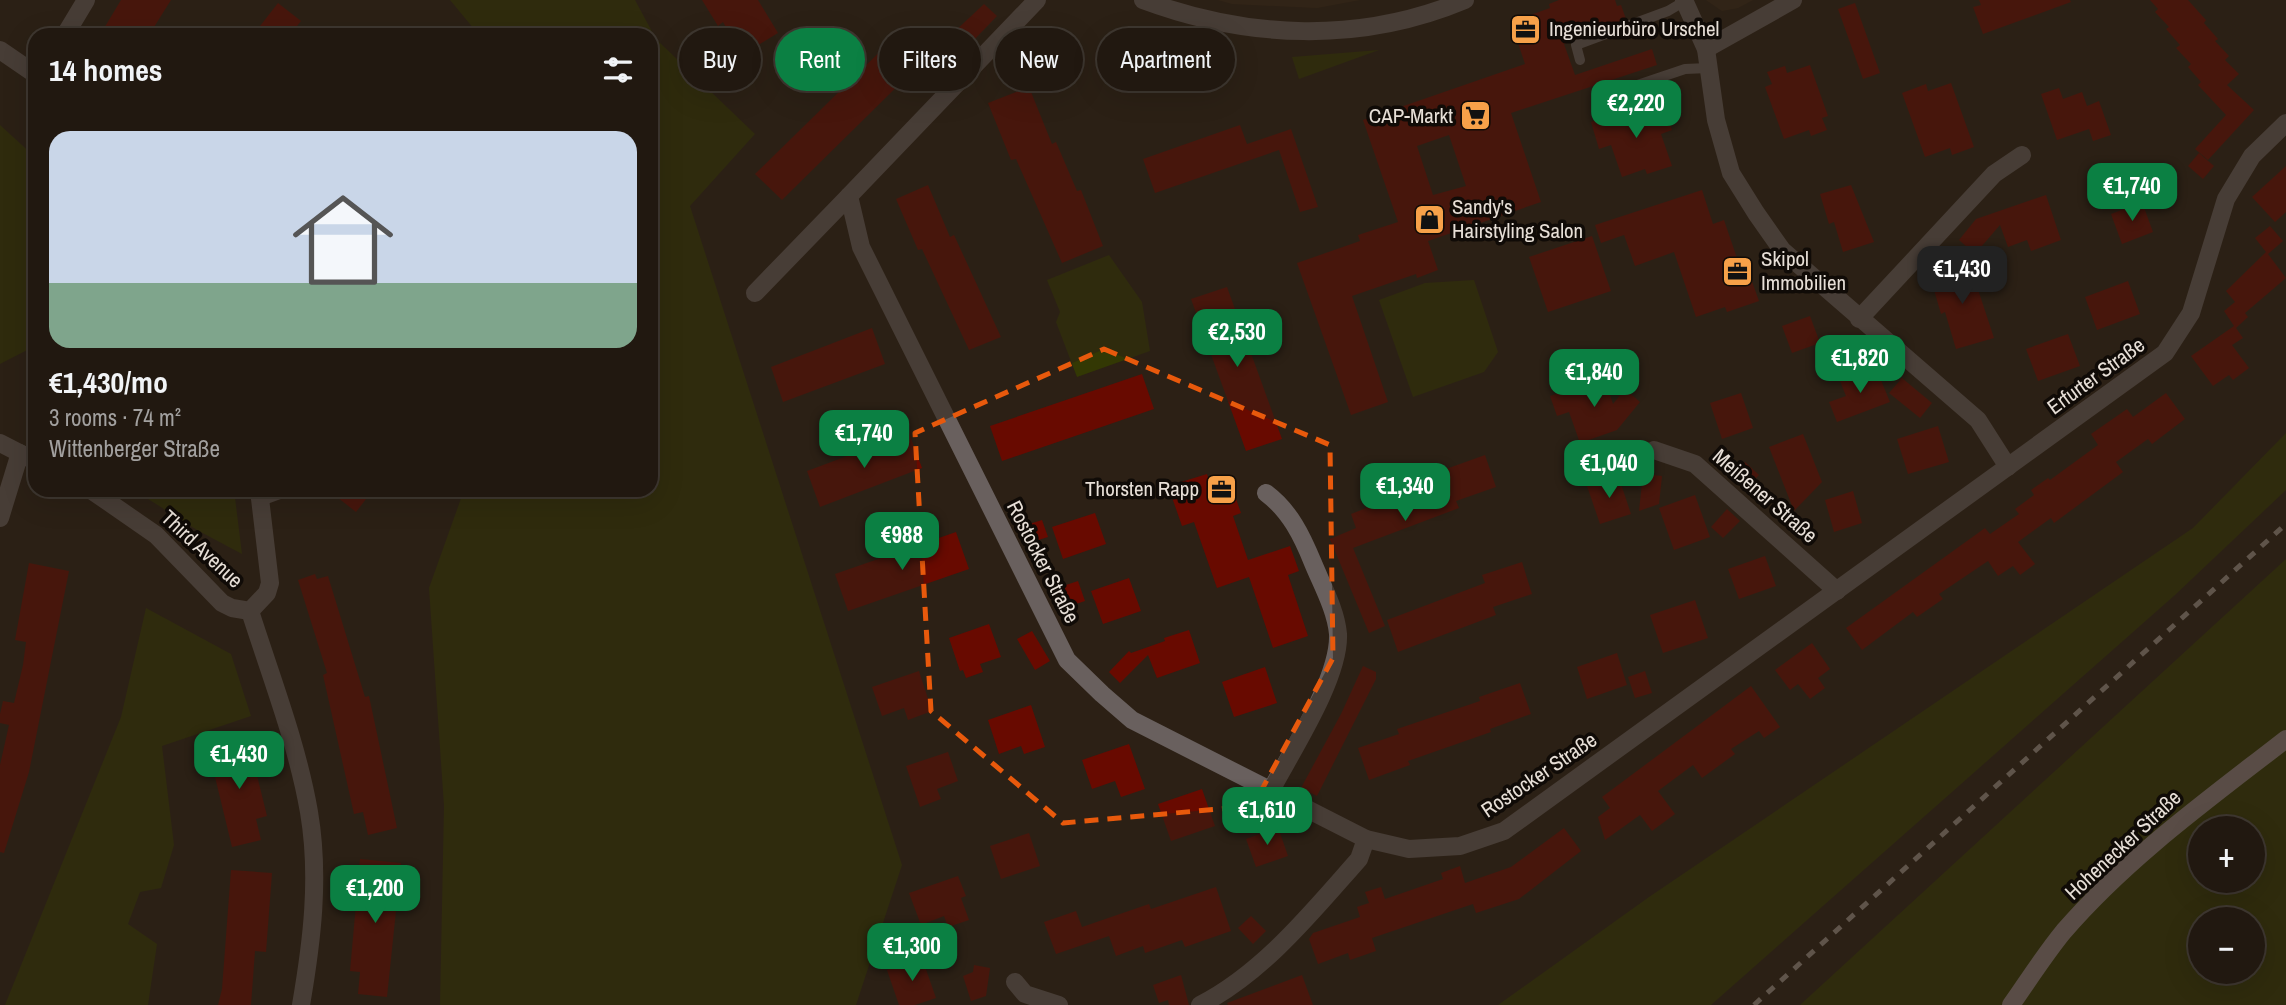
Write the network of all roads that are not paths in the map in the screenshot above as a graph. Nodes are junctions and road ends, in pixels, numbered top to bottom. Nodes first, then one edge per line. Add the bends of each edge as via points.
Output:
1 (86, 0) edge
2 (1037, 0) edge
3 (1143, 0) edge
4 (1465, 0) edge
5 (1684, 0) edge
6 (1793, 0) edge
7 (69, 28) edge
8 (1706, 49) junction
9 (0, 50) edge
10 (1580, 60) dead end
11 (1708, 68) junction
12 (28, 69) edge
13 (1605, 96) dead end
14 (2286, 122) edge
15 (2022, 155) dead end
16 (849, 197) junction
17 (755, 293) dead end
18 (1859, 319) junction
19 (0, 443) edge
20 (1654, 450) dead end
21 (27, 457) edge
22 (2008, 467) junction
23 (1266, 493) dead end
24 (101, 497) edge
25 (259, 497) edge
26 (0, 517) edge
27 (1837, 591) junction
28 (250, 611) junction
29 (2286, 739) edge
30 (1270, 792) junction
31 (1366, 839) junction
32 (1015, 982) dead end
33 (301, 1005) edge
34 (1059, 1005) edge
35 (1200, 1005) edge
36 (2011, 1005) edge

1 - 7 street
2 - 16 street
3 - 4 street via 1191,18 1277,32 1382,24
5 - 8 street
5 - 10 lane via 1668,12 1576,45
6 - 8 street
8 - 11 street
9 - 12 street
11 - 13 lane via 1685,69
11 - 18 street via 1731,173 1782,250
14 - 22 street, Erfurter Straße via 2252,156 2226,199 2192,313 2165,354
15 - 18 street via 1994,174
16 - 17 street
16 - 30 street, Rostocker Straße via 861,247 1067,660 1132,720
18 - 22 street via 1978,420
19 - 21 street
20 - 27 street, Meißener Straße via 1695,464
21 - 26 street
22 - 27 street, Rostocker Straße
23 - 30 street via 1282,505 1303,539 1338,635 1321,697
24 - 28 street, Third Avenue via 156,535 222,603
25 - 28 street via 270,583
27 - 31 street, Rostocker Straße via 1504,831 1460,846 1409,849
28 - 33 street via 292,742 309,814 313,924
29 - 36 street, Hohenecker Straße via 2182,819 2120,874 2064,932
30 - 31 street, Rostocker Straße
31 - 35 street via 1359,859 1277,946 1225,992
32 - 34 street via 1025,994

